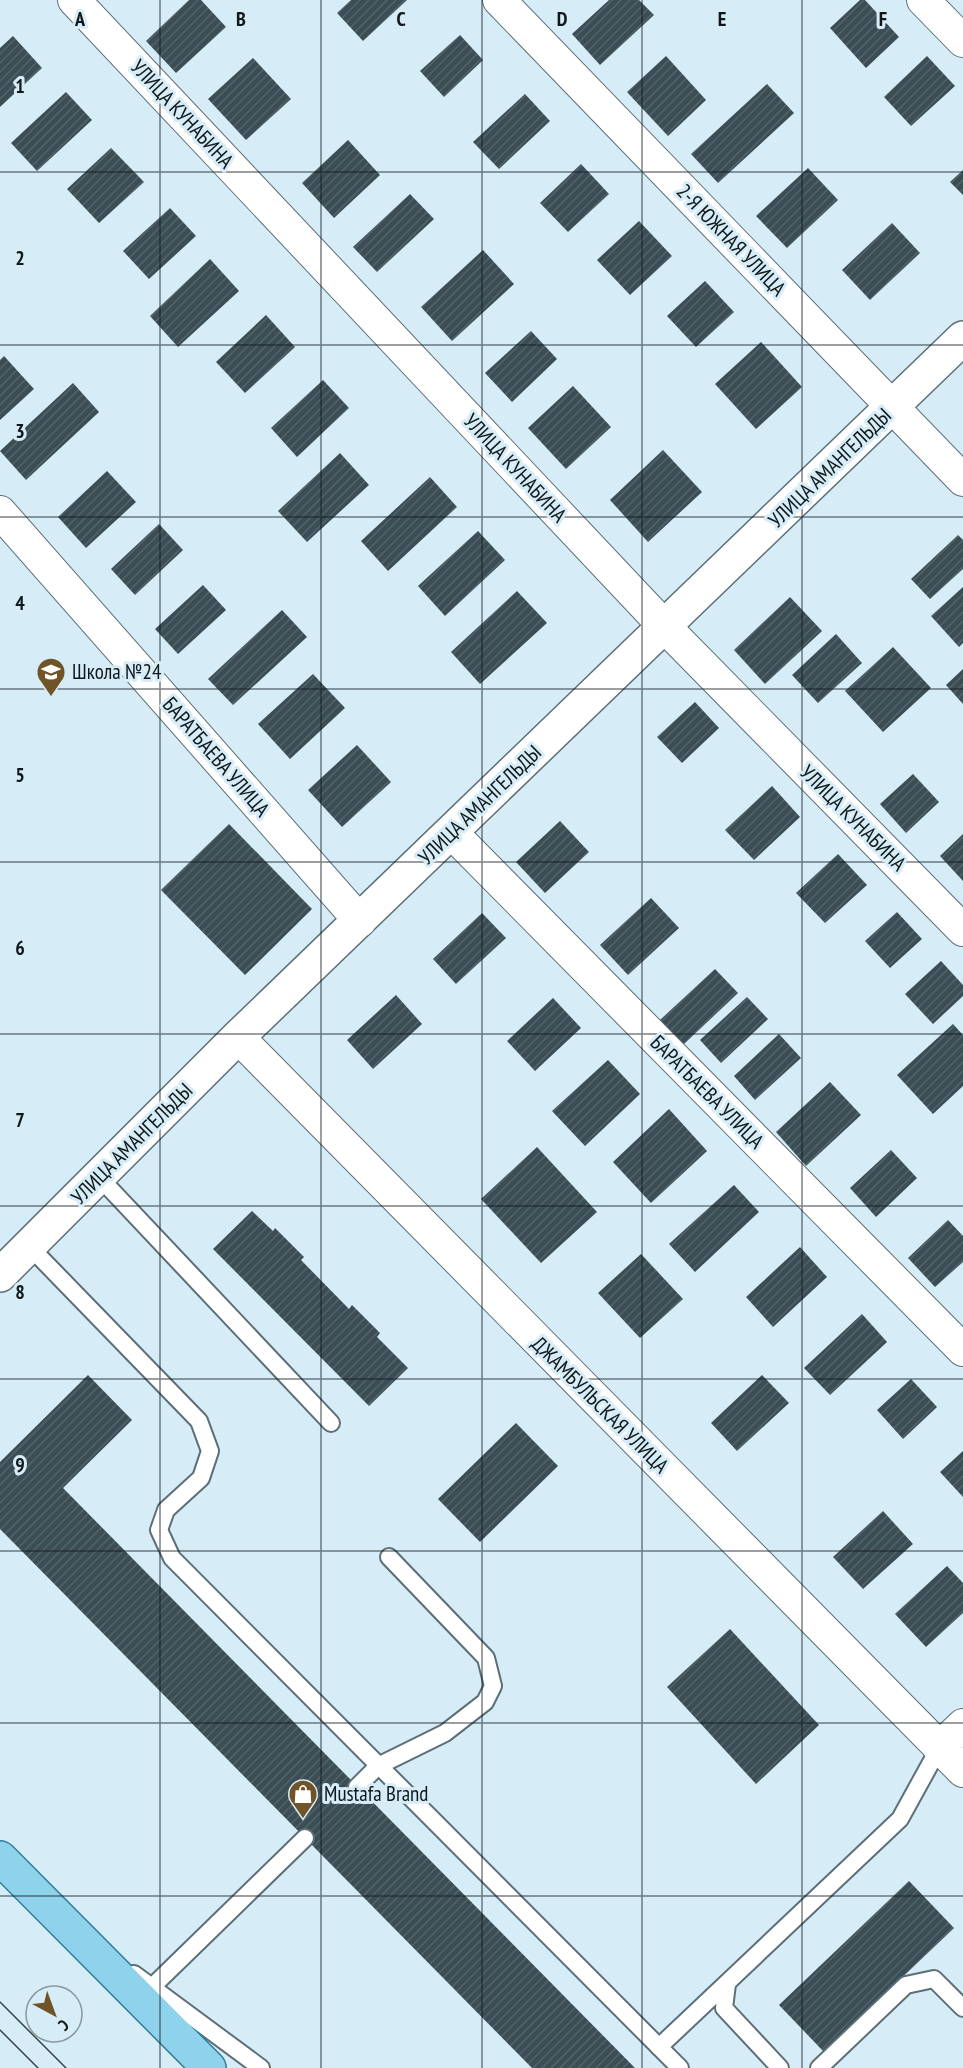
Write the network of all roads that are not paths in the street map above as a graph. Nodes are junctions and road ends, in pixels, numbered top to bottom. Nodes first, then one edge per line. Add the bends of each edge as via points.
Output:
1 (74, 0) edge
2 (499, 0) edge
3 (923, 0) edge
4 (963, 41) edge
5 (963, 338) edge
6 (892, 408) junction
7 (963, 480) edge
8 (0, 512) edge
9 (665, 627) junction
10 (452, 833) junction
11 (360, 921) junction
12 (963, 930) edge
13 (238, 1037) junction
14 (99, 1177) junction
15 (30, 1247) junction
16 (0, 1275) edge
17 (963, 1350) edge
18 (331, 1423) dead end
19 (389, 1557) dead end
20 (963, 1725) edge
21 (939, 1748) junction
22 (378, 1766) junction
23 (963, 1771) edge
24 (357, 1787) dead end
25 (305, 1838) dead end
26 (0, 1858) edge
27 (74, 1930) junction
28 (727, 1984) junction
29 (152, 1987) junction
30 (963, 2008) edge
31 (659, 2048) junction
32 (209, 2068) edge
33 (261, 2068) edge
34 (680, 2068) edge
35 (780, 2068) edge
36 (819, 2068) edge

1 - 9 street, УЛИЦА КУНАБИНА
2 - 6 street, 2-Я ЮЖНАЯ УЛИЦА
3 - 4 street
5 - 6 street, УЛИЦА АМАНГЕЛЬДЫ
6 - 7 street, 2-Я ЮЖНАЯ УЛИЦА
6 - 9 street, УЛИЦА АМАНГЕЛЬДЫ
8 - 11 street, БАРАТБАЕВА УЛИЦА
9 - 10 street, УЛИЦА АМАНГЕЛЬДЫ
9 - 12 street, УЛИЦА КУНАБИНА
10 - 11 street, УЛИЦА АМАНГЕЛЬДЫ
10 - 17 street, БАРАТБАЕВА УЛИЦА
11 - 13 street, УЛИЦА АМАНГЕЛЬДЫ
13 - 14 street, УЛИЦА АМАНГЕЛЬДЫ
13 - 21 street, ДЖАМБУЛЬСКАЯ УЛИЦА
14 - 15 street, УЛИЦА АМАНГЕЛЬДЫ
14 - 18 lane
15 - 16 street, УЛИЦА АМАНГЕЛЬДЫ
15 - 22 lane via 199,1422 210,1451 201,1478 166,1510 159,1530 172,1558
19 - 22 lane via 486,1658 493,1686 485,1702 445,1733
20 - 21 street
21 - 23 street, ДЖАМБУЛЬСКАЯ УЛИЦА
21 - 28 lane via 900,1819
22 - 24 lane
22 - 31 lane
25 - 29 lane
26 - 27 main road
27 - 29 lane
27 - 32 main road
28 - 31 lane
28 - 35 lane via 724,2008
29 - 33 lane
30 - 36 lane via 934,1979 906,1985
31 - 34 lane

